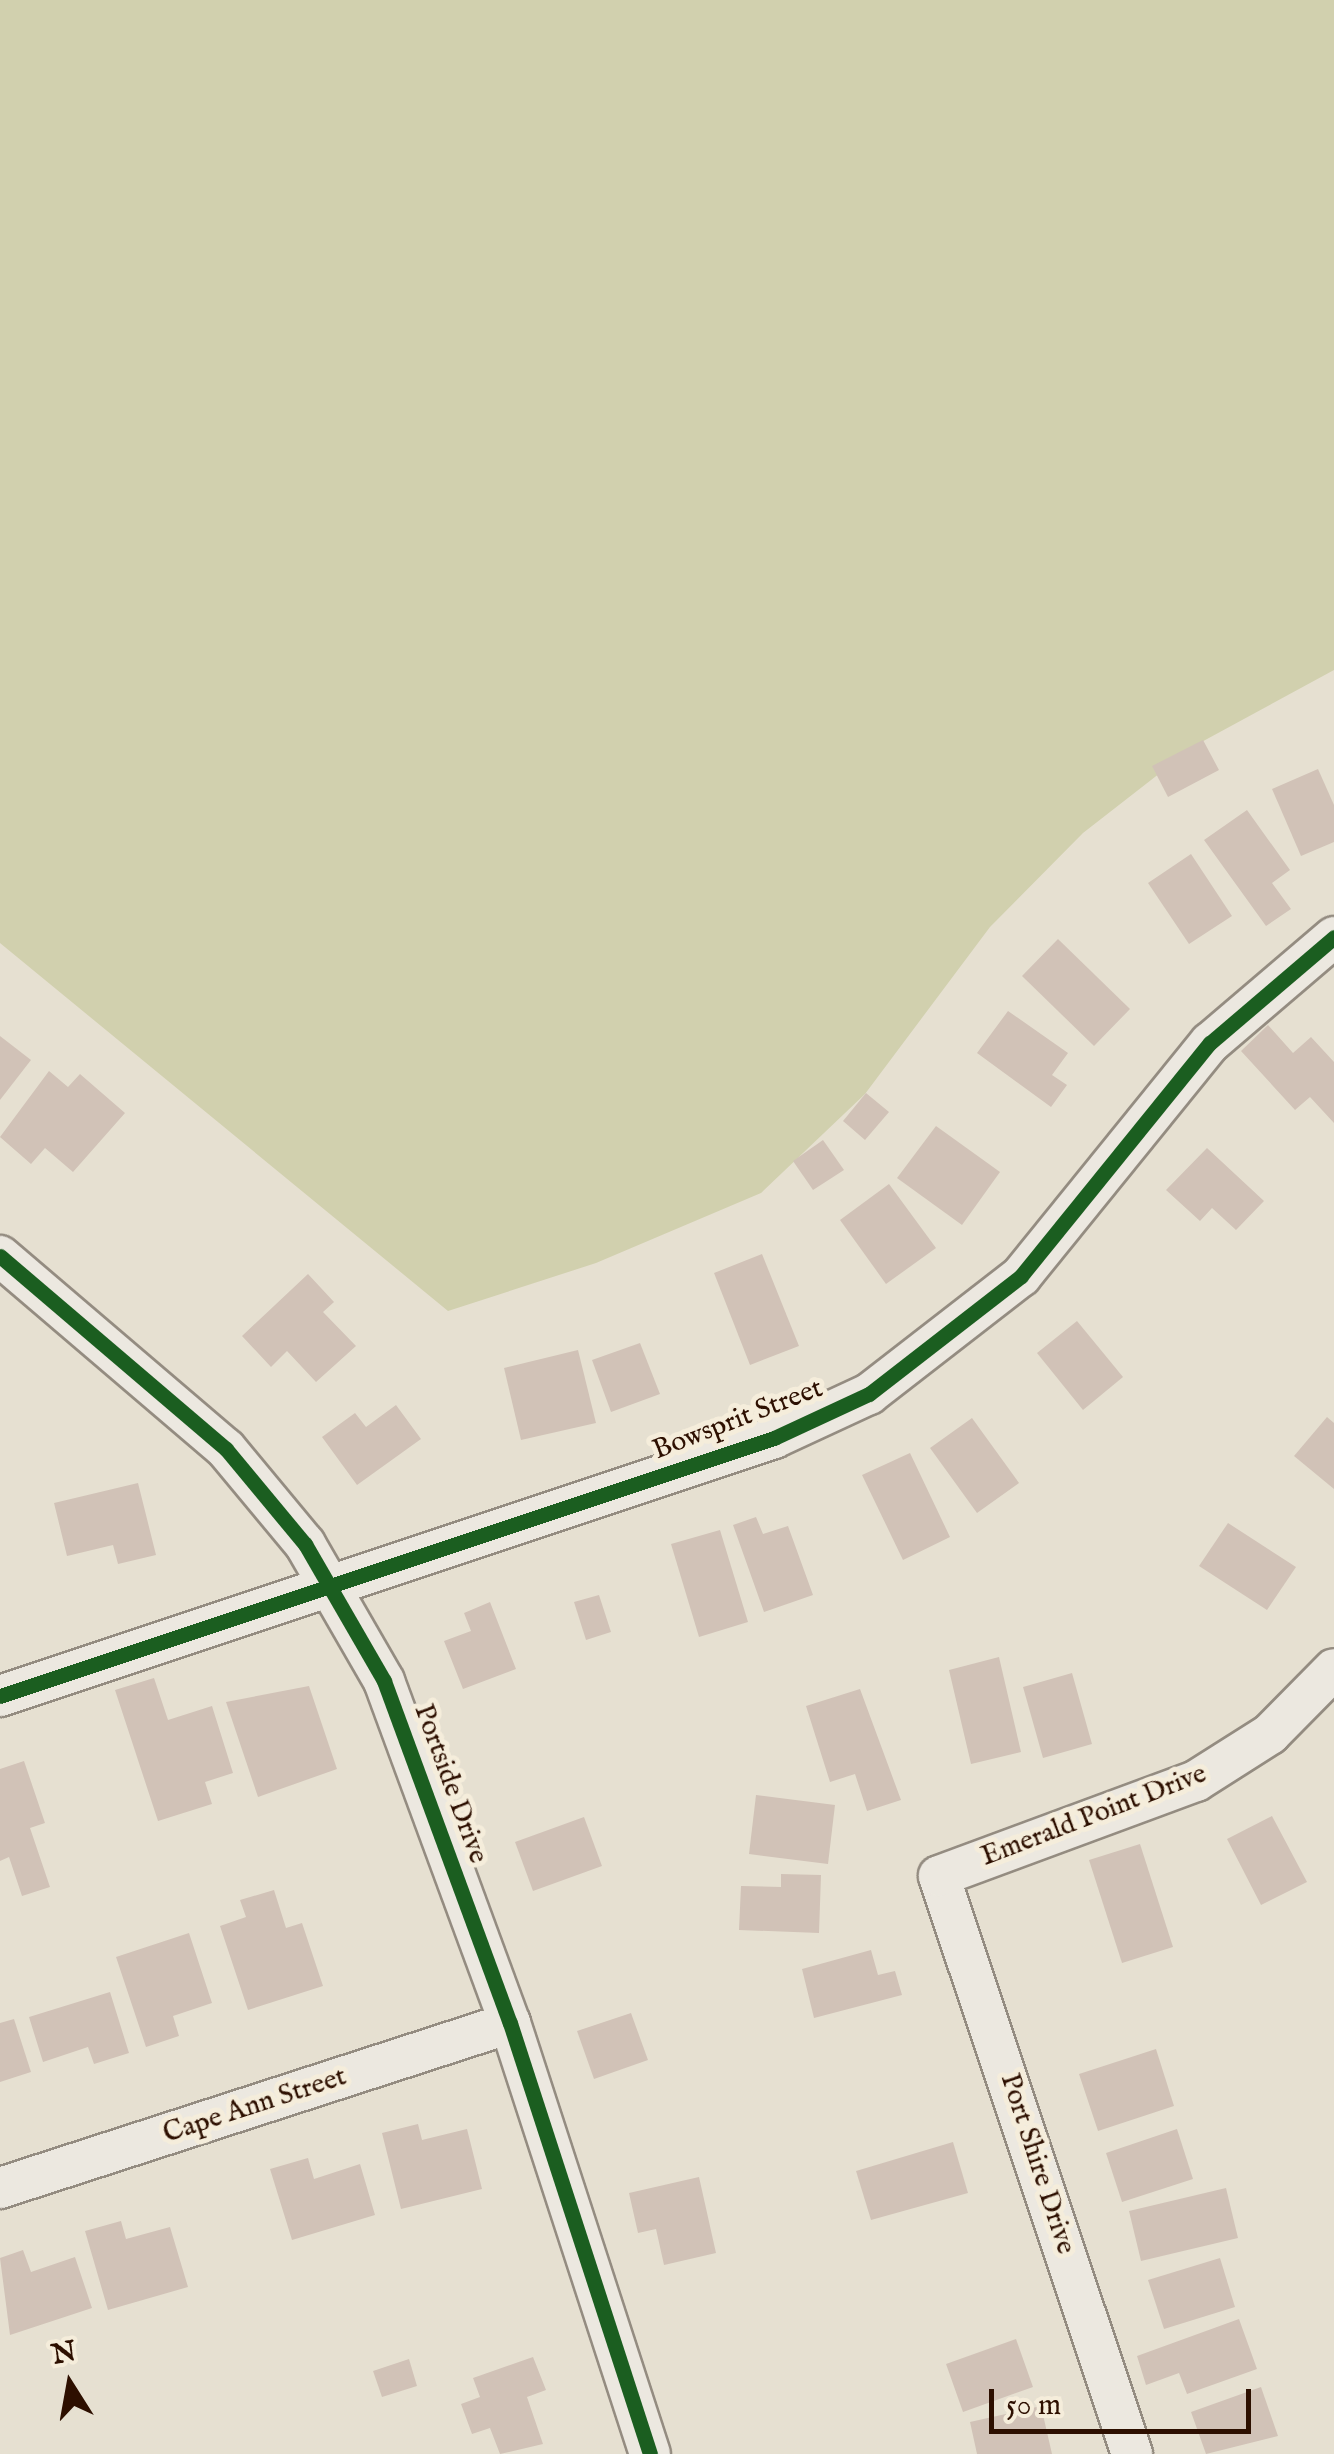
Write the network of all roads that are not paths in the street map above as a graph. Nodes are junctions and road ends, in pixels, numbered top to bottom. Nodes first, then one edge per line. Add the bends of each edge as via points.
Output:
1 (1334, 938) edge
2 (0, 1256) edge
3 (330, 1586) junction
4 (1334, 1669) edge
5 (0, 1696) edge
6 (939, 1876) joint
7 (510, 2023) junction
8 (0, 2188) edge
9 (650, 2454) edge
10 (1132, 2454) edge

1 - 3 street, Bowsprit Street via 1210,1043 1066,1227 915,1366 774,1438
2 - 3 street, Portside Drive via 174,1397 294,1530
3 - 5 street, Bowsprit Street
3 - 7 street, Portside Drive via 402,1719
4 - 6 street, Emerald Point Drive via 1270,1734 1196,1781
6 - 10 street, Port Shire Drive
7 - 8 street, Cape Ann Street
7 - 9 street, Portside Drive

